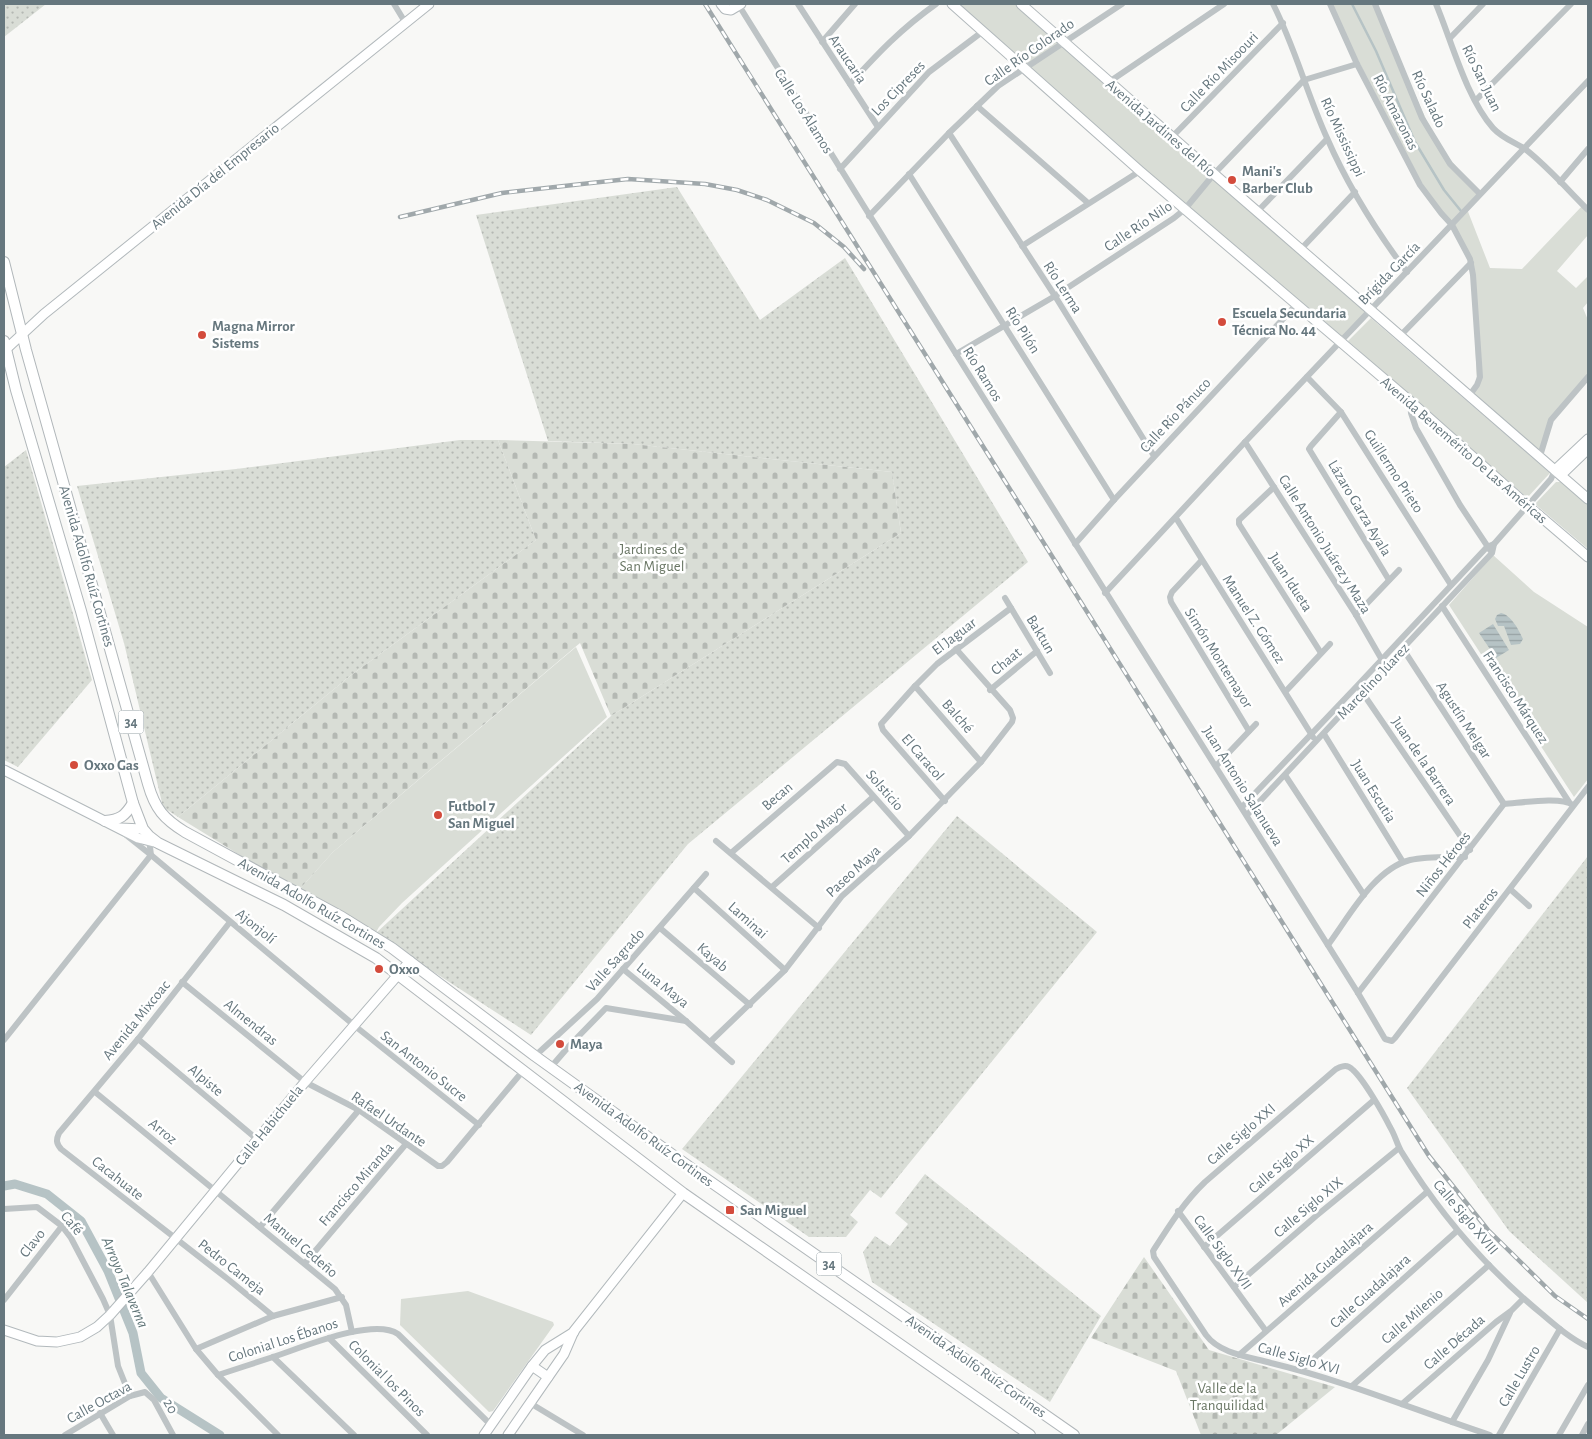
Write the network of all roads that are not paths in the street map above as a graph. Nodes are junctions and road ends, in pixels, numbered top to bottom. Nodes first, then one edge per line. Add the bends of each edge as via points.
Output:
1 (394, 4) edge
2 (429, 4) edge
3 (720, 4) edge
4 (739, 4) edge
5 (798, 4) edge
6 (854, 4) edge
7 (936, 4) edge
8 (952, 4) edge
9 (1022, 4) edge
10 (1122, 4) edge
11 (1224, 4) edge
12 (1273, 4) edge
13 (1330, 4) edge
14 (1375, 4) edge
15 (1436, 4) edge
16 (1484, 4) edge
17 (1571, 4) edge
18 (405, 22) junction
19 (1283, 23) junction
20 (982, 32) junction
21 (1450, 38) junction
22 (822, 42) junction
23 (1064, 43) junction
24 (1357, 64) junction
25 (1025, 68) junction
26 (1304, 80) junction
27 (1588, 81) edge
28 (1108, 82) junction
29 (850, 84) junction
30 (1476, 100) junction
31 (977, 106) junction
32 (878, 127) junction
33 (949, 134) junction
34 (1172, 138) junction
35 (1327, 139) junction
36 (1524, 149) junction
37 (1588, 149) edge
38 (840, 169) junction
39 (1140, 172) junction
40 (909, 174) junction
41 (1214, 174) junction
42 (1560, 182) junction
43 (1355, 192) junction
44 (1480, 194) junction
45 (1088, 203) junction
46 (1185, 209) junction
47 (1588, 210) edge
48 (1257, 212) junction
49 (869, 216) junction
50 (1452, 225) junction
51 (1022, 246) junction
52 (1301, 249) junction
53 (4, 262) edge
54 (1471, 263) junction
55 (1407, 272) junction
56 (1055, 296) junction
57 (1296, 305) junction
58 (1371, 310) junction
59 (1005, 325) junction
60 (22, 334) junction
61 (1400, 336) junction
62 (1340, 342) junction
63 (4, 347) edge
64 (956, 354) junction
65 (1307, 377) junction
66 (1588, 377) edge
67 (1469, 396) junction
68 (1410, 400) junction
69 (1342, 412) junction
70 (1588, 438) edge
71 (1245, 442) junction
72 (1588, 450) edge
73 (1154, 456) junction
74 (1540, 456) junction
75 (1558, 473) junction
76 (1274, 487) junction
77 (1588, 499) edge
78 (1114, 500) junction
79 (1527, 505) junction
80 (1176, 518) junction
81 (1075, 544) junction
82 (1494, 544) junction
83 (1487, 547) junction
84 (1492, 553) junction
85 (1588, 557) edge
86 (1201, 560) junction
87 (1399, 570) dead end
88 (1389, 580) junction
89 (1452, 585) junction
90 (1106, 593) junction
91 (1005, 598) dead end
92 (1442, 606) junction
93 (1011, 608) junction
94 (1356, 615) junction
95 (1330, 644) dead end
96 (1403, 649) junction
97 (956, 650) junction
98 (1038, 651) junction
99 (1322, 653) junction
100 (1382, 660) junction
101 (1050, 673) dead end
102 (915, 686) junction
103 (1358, 686) junction
104 (990, 690) junction
105 (1286, 691) junction
106 (1362, 692) junction
107 (1256, 724) dead end
108 (883, 730) joint
109 (1250, 731) junction
110 (1311, 734) junction
111 (1324, 734) junction
112 (1316, 741) junction
113 (841, 762) joint
114 (982, 762) junction
115 (1216, 766) junction
116 (4, 770) edge
117 (1285, 775) junction
118 (1588, 787) edge
119 (873, 797) junction
120 (945, 801) junction
121 (133, 803) junction
122 (1504, 804) junction
123 (1571, 804) junction
124 (1242, 807) junction
125 (1247, 815) junction
126 (105, 821) junction
127 (117, 828) junction
128 (909, 836) junction
129 (150, 838) junction
130 (716, 841) dead end
131 (1470, 850) junction
132 (731, 853) junction
133 (151, 855) junction
134 (1464, 856) junction
135 (1403, 862) junction
136 (706, 874) dead end
137 (772, 887) junction
138 (694, 888) junction
139 (1510, 889) junction
140 (1364, 895) junction
141 (1529, 906) dead end
142 (230, 922) junction
143 (660, 928) junction
144 (818, 928) junction
145 (1328, 945) junction
146 (410, 961) junction
147 (623, 969) junction
148 (785, 970) junction
149 (398, 975) junction
150 (182, 982) junction
151 (1358, 993) junction
152 (597, 999) junction
153 (750, 1006) junction
154 (606, 1008) junction
155 (686, 1021) junction
156 (355, 1026) junction
157 (138, 1039) junction
158 (4, 1040) edge
159 (1388, 1041) joint
160 (710, 1042) junction
161 (535, 1056) junction
162 (732, 1062) dead end
163 (551, 1067) junction
164 (522, 1072) junction
165 (1358, 1075) joint
166 (305, 1082) junction
167 (95, 1092) junction
168 (1374, 1100) junction
169 (359, 1110) junction
170 (479, 1125) junction
171 (59, 1132) joint
172 (258, 1140) junction
173 (406, 1144) junction
174 (1399, 1148) junction
175 (215, 1190) junction
176 (1427, 1192) junction
177 (682, 1193) junction
178 (5, 1209) edge
179 (1178, 1211) junction
180 (62, 1226) junction
181 (260, 1227) junction
182 (1457, 1231) junction
183 (175, 1239) junction
184 (1156, 1246) joint
185 (1204, 1247) junction
186 (305, 1263) junction
187 (1489, 1265) junction
188 (148, 1272) junction
189 (1234, 1288) junction
190 (342, 1297) junction
191 (1522, 1298) junction
192 (4, 1300) edge
193 (1511, 1312) junction
194 (111, 1314) junction
195 (273, 1316) junction
196 (4, 1330) edge
197 (1560, 1330) junction
198 (1266, 1331) junction
199 (352, 1332) junction
200 (574, 1332) junction
201 (328, 1338) junction
202 (1588, 1347) edge
203 (196, 1349) junction
204 (1239, 1355) junction
205 (273, 1357) junction
206 (532, 1366) junction
207 (1301, 1370) junction
208 (218, 1375) junction
209 (548, 1378) junction
210 (1588, 1385) edge
211 (1352, 1386) junction
212 (145, 1392) joint
213 (130, 1396) junction
214 (530, 1403) junction
215 (1402, 1404) junction
216 (100, 1414) junction
217 (1452, 1422) junction
218 (1588, 1424) edge
219 (491, 1425) junction
220 (65, 1435) edge
221 (113, 1435) edge
222 (173, 1435) edge
223 (278, 1435) edge
224 (354, 1435) edge
225 (427, 1435) edge
226 (484, 1435) edge
227 (508, 1435) edge
228 (583, 1435) edge
229 (1030, 1435) edge
230 (1074, 1435) edge
231 (1490, 1435) edge
232 (1499, 1435) edge
233 (1559, 1435) edge
234 (1582, 1435) edge

1 - 18 street
2 - 18 street, Avenida Día del Empresario
3 - 4 street, Calle Los Álamos via 728,10
4 - 38 street, Calle Los Álamos
5 - 22 street, Araucaria
6 - 22 street
7 - 29 street via 886,44
8 - 20 street
9 - 23 street, Avenida Jardines del Río
10 - 23 street, Calle Río Colorado
11 - 28 street
12 - 19 street, Río Mississippi
13 - 24 street, Río Amazonas
14 - 44 street, Río Salado via 1422,118 1450,164
15 - 21 street, Río San Juan
16 - 21 street
17 - 30 street
18 - 60 street, Avenida Día del Empresario
19 - 26 street, Río Mississippi
19 - 34 street, Calle Río Misoouri
20 - 25 street
20 - 32 street, Los Cipreses via 929,72
21 - 30 street, Río San Juan via 1462,74
22 - 29 street, Araucaria
23 - 25 street, Calle Río Colorado
23 - 28 street, Avenida Jardines del Río
24 - 26 street
24 - 50 street, Río Amazonas via 1420,185
25 - 31 street, Calle Río Colorado via 998,86
25 - 39 street
26 - 35 street, Río Mississippi
26 - 41 street, Calle Río Nilo
27 - 36 street, Brígida García
28 - 34 street, Avenida Jardines del Río
29 - 32 street, Araucaria
30 - 36 street, Río San Juan via 1493,128
31 - 33 street, Calle Río Colorado
31 - 45 street, Calle Río Colorado
32 - 38 street, Los Cipreses
33 - 40 street, Calle Río Colorado
33 - 51 street, Río Lerma
34 - 41 street, Avenida Jardines del Río
35 - 43 street, Río Mississippi
35 - 48 street
36 - 42 street, Río San Juan
36 - 44 street, Brígida García
37 - 42 street
38 - 49 street, Calle Los Álamos
39 - 45 street
39 - 46 street
40 - 49 street, Calle Río Colorado
40 - 59 street, Río Pilón
41 - 46 street, Calle Río Nilo
41 - 48 street, Avenida Jardines del Río
42 - 47 street, Río San Juan
43 - 52 street
43 - 55 street, Río Mississippi
44 - 50 street, Brígida García
45 - 51 street
46 - 56 street, Calle Río Nilo
46 - 57 street
48 - 52 street, Avenida Jardines del Río
49 - 64 street, Río Ramos
50 - 54 street, Río Amazonas
50 - 55 street, Brígida García
51 - 56 street, Río Lerma
52 - 58 street, Avenida Jardines del Río
53 - 60 main road, Avenida Adolfo Ruíz Cortines
54 - 61 street
54 - 67 street via 1480,377
55 - 58 street, Brígida García
56 - 59 street, Calle Río Nilo
56 - 73 street, Río Lerma
57 - 62 street
57 - 73 street, Calle Río Pánuco
58 - 61 street
58 - 62 street, Brígida García
59 - 64 street, Calle Río Nilo
59 - 78 street, Río Pilón
60 - 63 street, Avenida Día del Empresario
60 - 146 main road, Avenida Adolfo Ruíz Cortines / 34 via 148,784 159,812 185,832 342,917
61 - 67 street
62 - 65 street, Brígida García
62 - 68 street, Avenida Benemérito De Las Américas
63 - 121 main road, Avenida Adolfo Ruíz Cortines / 34 via 79,602
64 - 81 street, Río Ramos
65 - 69 street, Guillermo Prieto
65 - 71 street, Brígida García
66 - 74 street via 1551,420
67 - 74 street
68 - 79 street, Avenida Benemérito De Las Américas
68 - 83 street via 1416,428
69 - 88 street, Lázaro Garza Ayala via 1310,449
69 - 89 street, Guillermo Prieto
70 - 75 street, Marcelino Júarez
71 - 76 street, Calle Antonio Juárez y Maza
71 - 80 street, Brígida García
72 - 75 street, Marcelino Júarez
73 - 78 street, Calle Río Pánuco
74 - 75 street
75 - 77 street
75 - 79 street, Marcelino Júarez
76 - 94 street, Calle Antonio Juárez y Maza
76 - 99 street, Juan Idueta via 1239,520 1239,524
78 - 81 street, Calle Río Pánuco
79 - 82 street, Marcelino Júarez
79 - 85 street, Avenida Benemérito De Las Américas
80 - 86 street, Manuel Z. Gómez
80 - 90 street, Brígida García
81 - 90 street, Juan Antonio Salanueva
82 - 83 street, Marcelino Júarez
82 - 84 street, Marcelino Júarez
83 - 84 street
83 - 89 street, Marcelino Júarez
84 - 92 street, Marcelino Júarez
86 - 105 street, Manuel Z. Gómez
86 - 109 street, Simón Montemayor via 1172,592 1171,602
87 - 88 street
88 - 94 street
89 - 100 street, Marcelino Júarez
90 - 115 street, Juan Antonio Salanueva
91 - 93 street, Baktun
92 - 96 street, Marcelino Júarez
92 - 123 street, Francisco Márquez
93 - 97 street, El Jaguar
93 - 98 street, Baktun
94 - 100 street, Calle Antonio Juárez y Maza
95 - 99 street
96 - 106 street, Marcelino Júarez
96 - 122 street, Agustín Melgar
97 - 102 street, El Jaguar
97 - 104 street
98 - 101 street, Baktun
98 - 104 street, Chaat
99 - 105 street
100 - 103 street, Marcelino Júarez
102 - 108 street, El Jaguar via 883,721
102 - 114 street, Balché
103 - 106 street, Juan de la Barrera
103 - 110 street, Marcelino Júarez
104 - 114 street, Paseo Maya via 1010,710 1012,722
105 - 110 street, Manuel Z. Gómez
106 - 111 street, Marcelino Júarez
106 - 131 street, Juan de la Barrera
107 - 109 street
108 - 120 street, El Caracol
109 - 115 street, Simón Montemayor
110 - 112 street, Manuel Z. Gómez
110 - 124 street, Marcelino Júarez
111 - 112 street, Marcelino Júarez
111 - 135 street, Juan Escutia
112 - 117 street, Marcelino Júarez
113 - 119 street, Solsticio
113 - 132 street, Becan via 833,764
114 - 120 street, Paseo Maya
115 - 124 street, Juan Antonio Salanueva
116 - 126 street
117 - 125 street, Marcelino Júarez
117 - 140 street
118 - 123 street, Plateros
119 - 128 street, Solsticio
119 - 137 street, Templo Mayor
120 - 128 street, Paseo Maya
121 - 126 main road via 124,816
121 - 129 main road, Avenida Adolfo Ruíz Cortines / 34
122 - 123 street via 1554,801
122 - 131 street, Niños Héroes
123 - 139 street, Plateros
124 - 125 street, Juan Antonio Salanueva
125 - 145 street, Juan Antonio Salanueva
126 - 127 street
127 - 129 street
127 - 129 street
127 - 133 street, Ajonjolí
128 - 144 street, Paseo Maya via 842,896
129 - 133 street
129 - 149 main road, Avenida Adolfo Ruíz Cortines / 34 via 284,905 363,950
130 - 132 street
131 - 134 street, Niños Héroes
132 - 137 street
133 - 142 street, Ajonjolí
133 - 158 street
134 - 135 street
134 - 151 street, Niños Héroes
135 - 140 street via 1384,874
136 - 138 street, Valle Sagrado
137 - 144 street
138 - 143 street, Valle Sagrado
138 - 148 street, Laminai
139 - 141 street
139 - 159 street, Plateros via 1395,1038
140 - 145 street
142 - 150 street, Avenida Mixcoac
142 - 156 street, Ajonjolí
143 - 147 street, Valle Sagrado
143 - 153 street, Kayab
144 - 148 street, Paseo Maya
145 - 151 street, Juan Antonio Salanueva
146 - 149 street, Calle Habichuela
146 - 161 main road, Avenida Adolfo Ruíz Cortines / 34
147 - 152 street, Valle Sagrado
147 - 155 street, Luna Maya
148 - 153 street, Paseo Maya
149 - 156 street, Calle Habichuela
149 - 164 main road, Avenida Adolfo Ruíz Cortines / 34
150 - 157 street, Avenida Mixcoac
150 - 166 street, Almendras
151 - 159 street, Juan Antonio Salanueva
152 - 154 street
152 - 161 street, Valle Sagrado
153 - 160 street, Paseo Maya
154 - 155 street, Luna Maya
154 - 163 street
155 - 160 street, Luna Maya
156 - 166 street, Calle Habichuela
156 - 170 street, San Antonio Sucre
157 - 167 street, Avenida Mixcoac
157 - 172 street, Alpiste
160 - 162 street, Luna Maya
161 - 163 main road, Avenida Adolfo Ruíz Cortines / 34
163 - 230 main road, Avenida Adolfo Ruíz Cortines / 34
164 - 170 street
164 - 177 main road, Avenida Adolfo Ruíz Cortines / 34
165 - 168 street, Calle Siglo XVIII
165 - 179 street, Calle Siglo XXI via 1348,1066 1336,1069 1206,1182
166 - 169 street, Rafael Urdante
166 - 172 street, Calle Habichuela
167 - 171 street, Avenida Mixcoac
167 - 175 street, Arroz
168 - 174 street, Calle Siglo XVIII
168 - 185 street, Calle Siglo XX
169 - 173 street, Rafael Urdante
169 - 181 street
170 - 173 street, Rafael Urdante via 442,1166 432,1163
171 - 183 street, Cacahuate via 56,1139 61,1149
172 - 175 street, Calle Habichuela
173 - 186 street, Francisco Miranda
174 - 176 street, Calle Siglo XVIII
174 - 189 street, Calle Siglo XIX
175 - 181 street, Manuel Cedeño
175 - 183 street, Calle Habichuela
176 - 182 street, Calle Siglo XVIII
176 - 198 street, Avenida Guadalajara
177 - 200 street
177 - 229 main road, Avenida Adolfo Ruíz Cortines / 34
178 - 180 street, Café via 37,1207
179 - 184 street, Calle Siglo XXI
179 - 185 street, Calle Siglo XVII
180 - 192 street, Clavo
180 - 194 street, Café
181 - 186 street, Manuel Cedeño
182 - 187 street, Calle Siglo XVIII
182 - 207 street, Calle Guadalajara
183 - 188 street, Calle Habichuela
183 - 195 street, Pedro Cameja
184 - 204 street, Calle Siglo XVI via 1154,1257 1211,1342
185 - 189 street, Calle Siglo XVII
186 - 190 street, Manuel Cedeño
187 - 191 street, Calle Siglo XVIII
187 - 211 street, Calle Milenio
188 - 194 street, Calle Habichuela
188 - 203 street
189 - 198 street, Calle Siglo XVII
190 - 195 street
190 - 199 street, Manuel Cedeño
191 - 193 street, Calle Década
191 - 197 street, Calle Siglo XVIII
193 - 215 street, Calle Década
193 - 217 street
194 - 196 street, Calle Habichuela via 80,1337 56,1342 37,1341
194 - 213 street, Café via 118,1366
195 - 203 street
197 - 202 street, Calle Siglo XVIII
197 - 232 street, Calle Lustro
198 - 204 street, Avenida Guadalajara
199 - 201 street, Colonial Los Ébanos
199 - 219 street, Colonial Los Ébanos via 387,1329 398,1334
200 - 206 street via 545,1350
200 - 209 street
201 - 205 street, Colonial Los Ébanos
201 - 225 street, Colonial los Pinos
203 - 208 street
204 - 207 street, Calle Siglo XVI
205 - 208 street, Colonial Los Ébanos
205 - 224 street
206 - 209 street
206 - 219 street
207 - 211 street, Calle Siglo XVI
208 - 223 street
209 - 214 street
210 - 233 street
211 - 215 street, Calle Siglo XVI
212 - 213 street, Calle Octava
212 - 222 street, 20 via 154,1400
213 - 216 street, Calle Octava
214 - 227 street
214 - 228 street
215 - 217 street, Calle Siglo XVI
216 - 220 street, Calle Octava
216 - 221 street
217 - 231 street, Calle Siglo XVI
218 - 234 street
219 - 226 street

